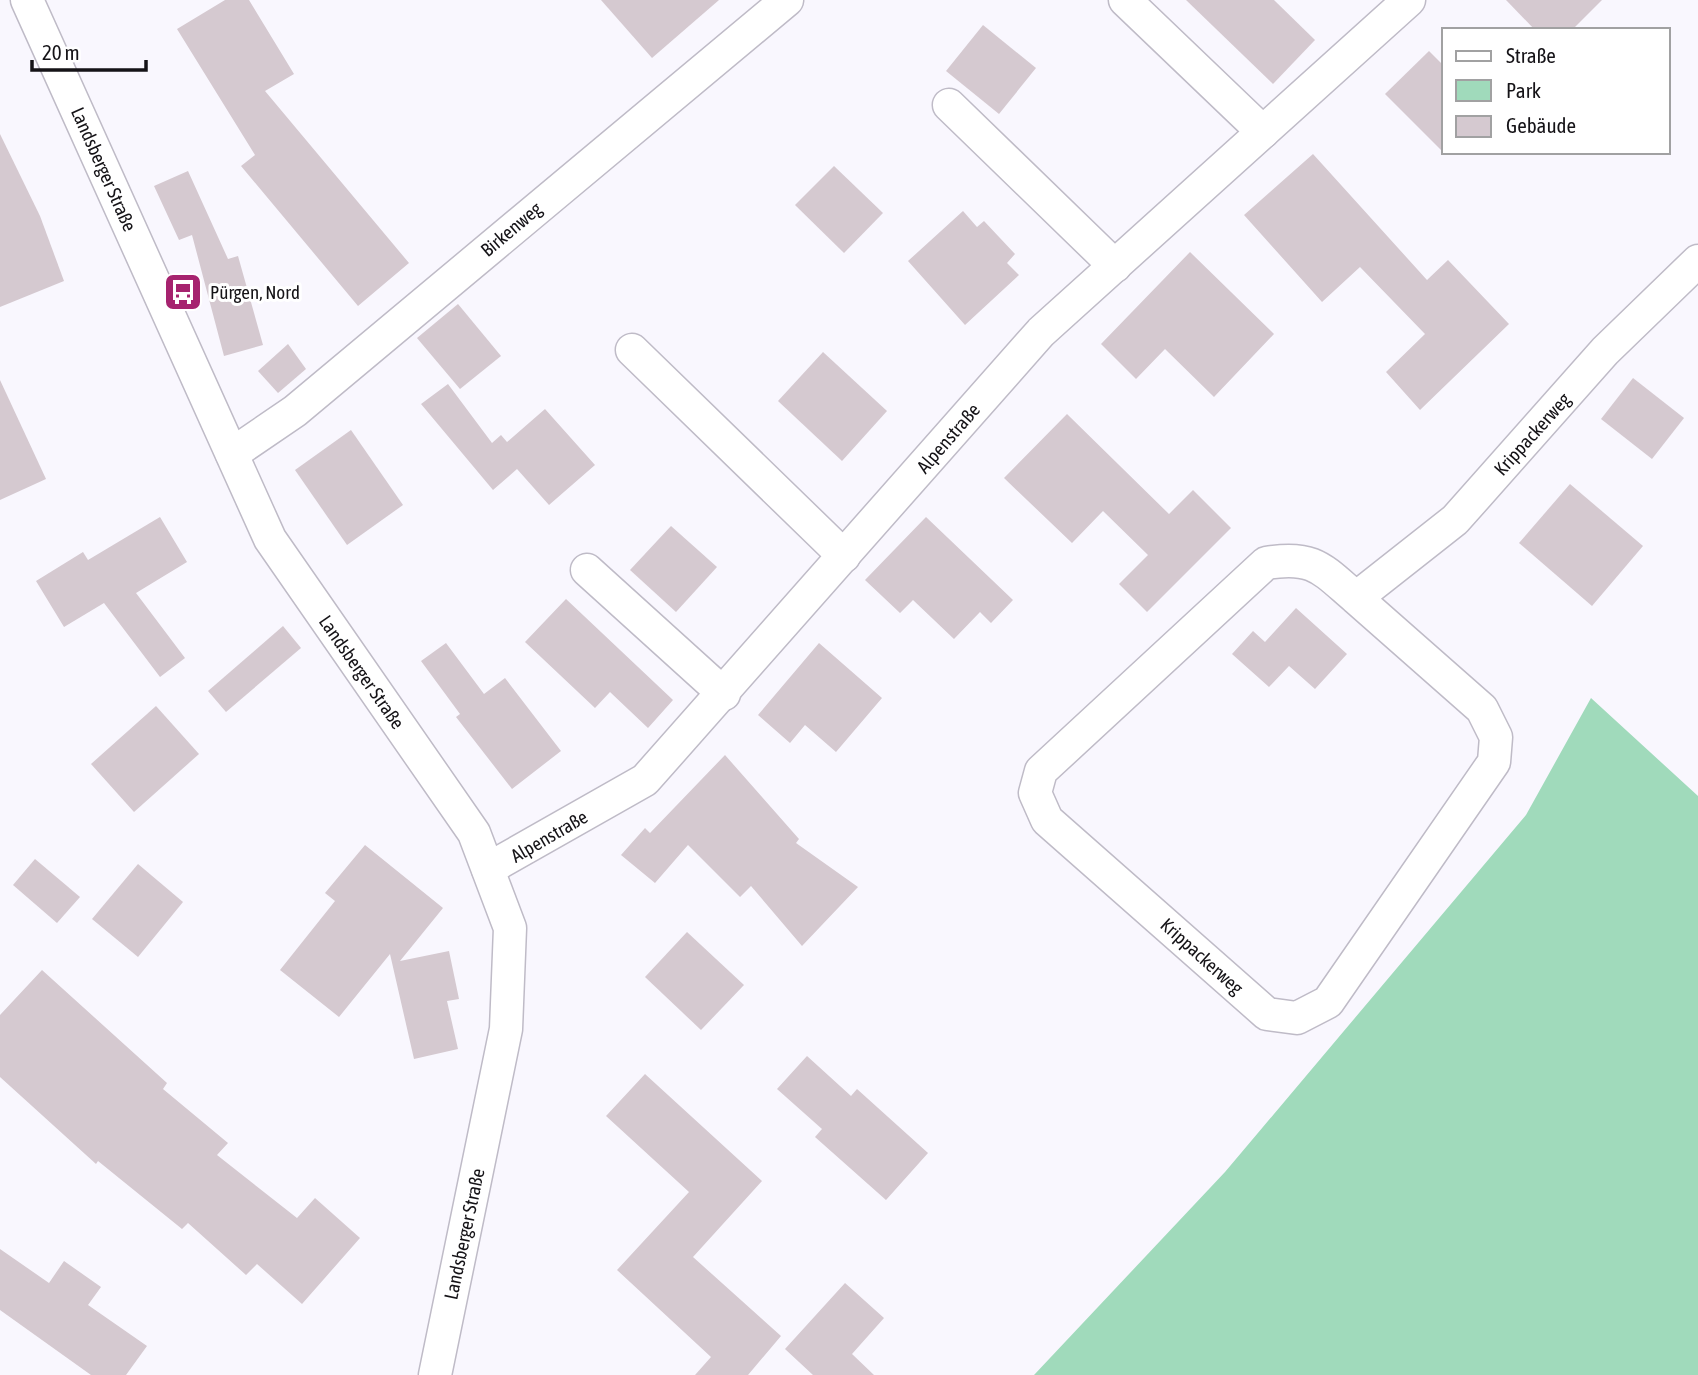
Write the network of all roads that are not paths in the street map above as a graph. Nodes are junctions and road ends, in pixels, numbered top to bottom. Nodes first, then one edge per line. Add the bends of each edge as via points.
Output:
1 (27, 0) edge
2 (787, 0) edge
3 (1125, 0) edge
4 (1409, 0) edge
5 (949, 105) dead end
6 (1263, 132) junction
7 (1698, 261) edge
8 (1115, 265) junction
9 (632, 350) dead end
10 (232, 454) junction
11 (844, 556) junction
12 (587, 570) dead end
13 (1356, 598) junction
14 (724, 694) junction
15 (488, 869) junction
16 (435, 1375) edge

1 - 10 street, Landsberger Straße
2 - 10 street, Birkenweg via 295,411
3 - 6 street
4 - 6 street, Alpenstraße
5 - 8 street
6 - 8 street, Alpenstraße
7 - 13 street, Krippackerweg via 1605,351 1455,520
8 - 11 street, Alpenstraße via 1041,332
9 - 11 street
10 - 15 street, Landsberger Straße via 270,538 474,833
11 - 14 street, Alpenstraße
12 - 14 street
13 - 13 street, Krippackerweg via 1318,566 1293,559 1266,563 1041,771 1035,793 1047,820 1267,1014 1297,1018 1328,1002 1494,762 1496,737 1482,709
14 - 15 street, Alpenstraße via 645,780
15 - 16 street, Landsberger Straße via 510,929 506,1029

